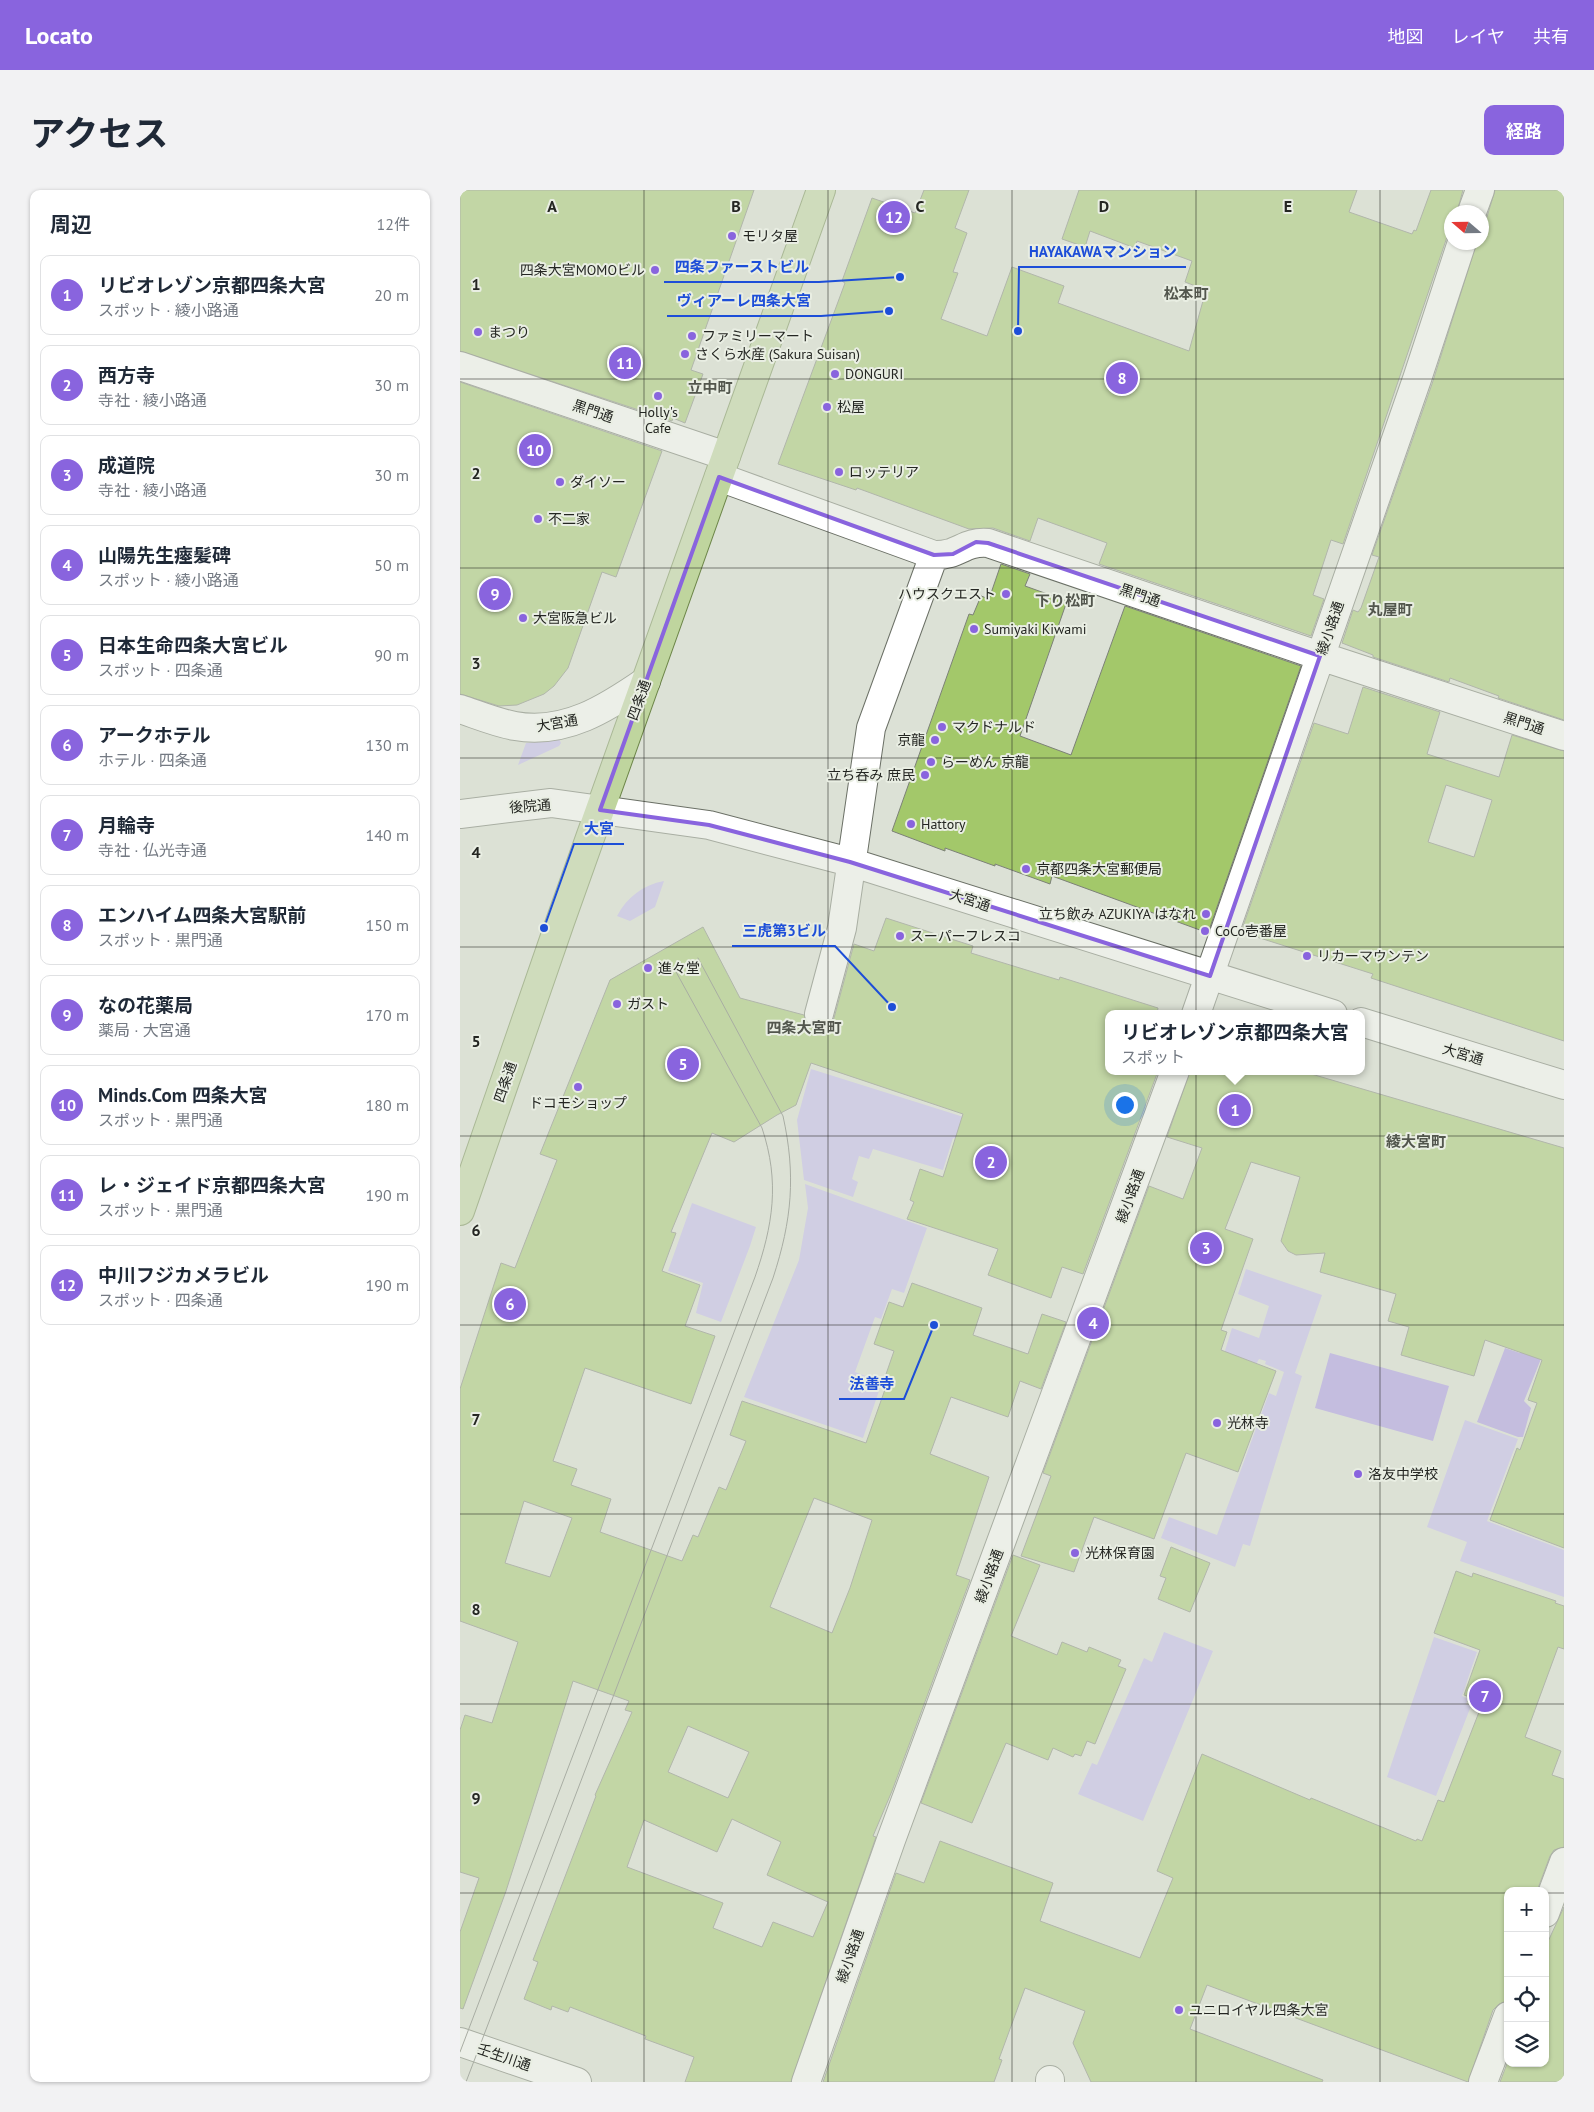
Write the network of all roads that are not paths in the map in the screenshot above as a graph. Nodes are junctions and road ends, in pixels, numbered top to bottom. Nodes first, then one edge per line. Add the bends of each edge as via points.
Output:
1 (821, 190) edge
2 (1480, 190) edge
3 (1475, 205) edge
4 (1459, 250) edge
5 (460, 366) edge
6 (723, 466) junction
7 (934, 555) junction
8 (1320, 656) junction
9 (646, 681) junction
10 (460, 709) edge
11 (1564, 736) edge
12 (600, 810) junction
13 (460, 814) edge
14 (850, 862) junction
15 (1210, 976) junction
16 (1197, 1010) edge
17 (1320, 1010) edge
18 (819, 1014) dead end
19 (1365, 1023) edge
20 (1174, 1075) edge
21 (1564, 1085) edge
22 (460, 1211) edge
23 (1564, 1862) edge
24 (1549, 1902) edge
25 (1506, 2022) edge
26 (460, 2042) edge
27 (577, 2082) edge
28 (806, 2082) edge
29 (1483, 2082) edge

1 - 6 main road, 四条通
2 - 3 street
4 - 8 street, 綾小路通
5 - 6 street, 黒門通
6 - 7 street, 黒門通
6 - 9 main road, 四条通
7 - 8 street, 黒門通 via 953,554 976,542 988,543
7 - 14 street via 871,728
8 - 11 street, 黒門通
8 - 15 street, 綾小路通
9 - 10 street, 大宮通 via 600,711 559,725 515,726
9 - 12 main road, 四条通
12 - 13 street, 後院通 via 551,803
12 - 14 street, 大宮通 via 709,825
12 - 22 main road, 四条通
14 - 15 street, 大宮通
14 - 18 street via 842,928
15 - 16 street, 綾小路通
15 - 17 street, 大宮通
19 - 21 street, 大宮通
20 - 28 street, 綾小路通 via 890,1840
23 - 24 street
25 - 29 street
26 - 27 street, 壬生川通

